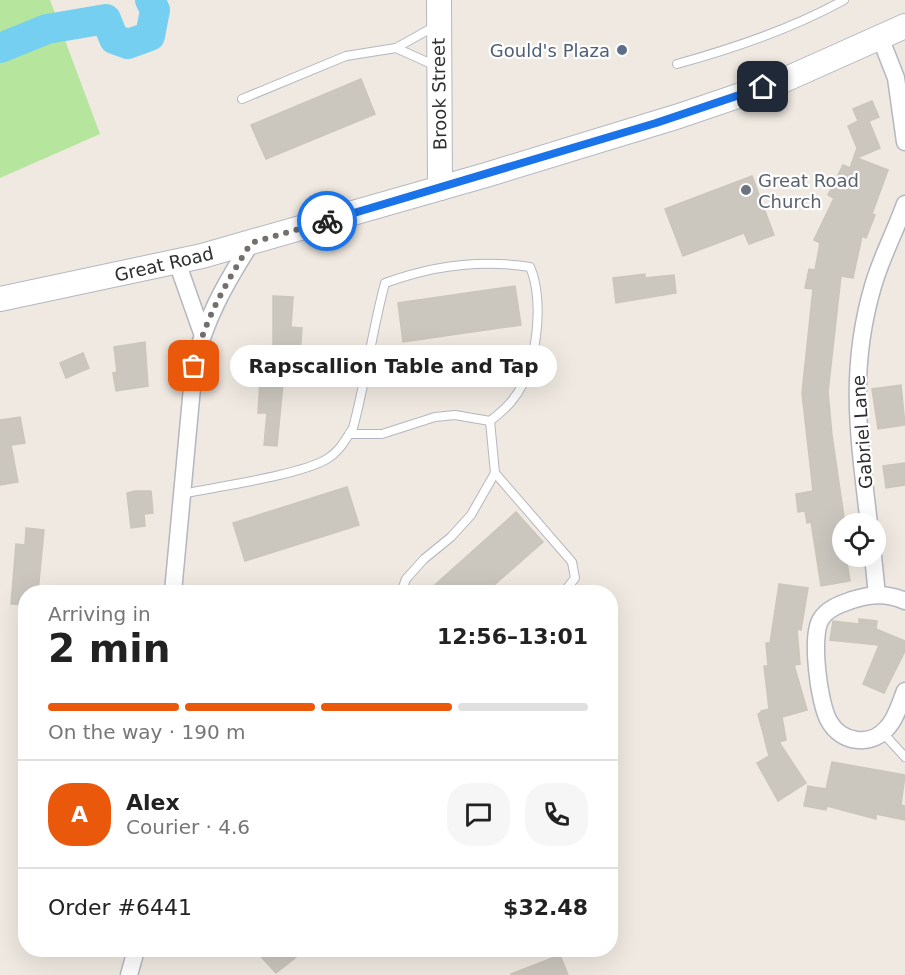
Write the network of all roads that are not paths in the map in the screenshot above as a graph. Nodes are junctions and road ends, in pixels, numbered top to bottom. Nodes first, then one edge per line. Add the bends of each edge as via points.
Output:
1 (844, 0) edge
2 (439, 12) edge
3 (905, 26) edge
4 (880, 37) junction
5 (396, 48) junction
6 (677, 63) dead end
7 (440, 68) junction
8 (242, 99) dead end
9 (905, 142) edge
10 (440, 188) junction
11 (905, 204) edge
12 (251, 243) junction
13 (177, 262) junction
14 (0, 299) edge
15 (202, 333) junction
16 (490, 421) junction
17 (349, 434) junction
18 (495, 473) junction
19 (183, 494) junction
20 (868, 513) edge
21 (874, 567) edge
22 (173, 585) edge
23 (404, 585) edge
24 (570, 585) edge
25 (877, 595) junction
26 (905, 601) edge
27 (905, 692) edge
28 (883, 733) junction
29 (905, 757) edge
30 (134, 957) edge
31 (129, 975) edge

1 - 6 lane via 810,19 723,51
2 - 5 lane
2 - 7 main road, Brook Street
3 - 4 main road, Great Road
4 - 9 street via 896,78
4 - 10 main road, Great Road via 771,84
5 - 7 lane
5 - 8 lane via 346,56
7 - 10 main road, Brook Street
10 - 12 main road, Great Road
11 - 20 street, Gabriel Lane via 874,284 858,361 857,420
12 - 13 main road, Great Road
12 - 15 street
13 - 14 main road, Great Road
13 - 15 street
15 - 19 street via 194,366
16 - 17 lane via 455,414 382,434
16 - 17 lane via 516,397 523,382 532,356 539,303 530,267 489,261 416,271 385,282 372,333 365,385
16 - 18 lane
17 - 19 lane via 341,448 325,460 288,472
18 - 23 lane via 471,515 424,558
18 - 24 lane via 572,562 575,578
19 - 22 street
21 - 25 street
25 - 26 street
25 - 28 street via 831,609 819,624 815,644 826,715 833,727 857,740
27 - 28 street
28 - 29 lane
30 - 31 street

